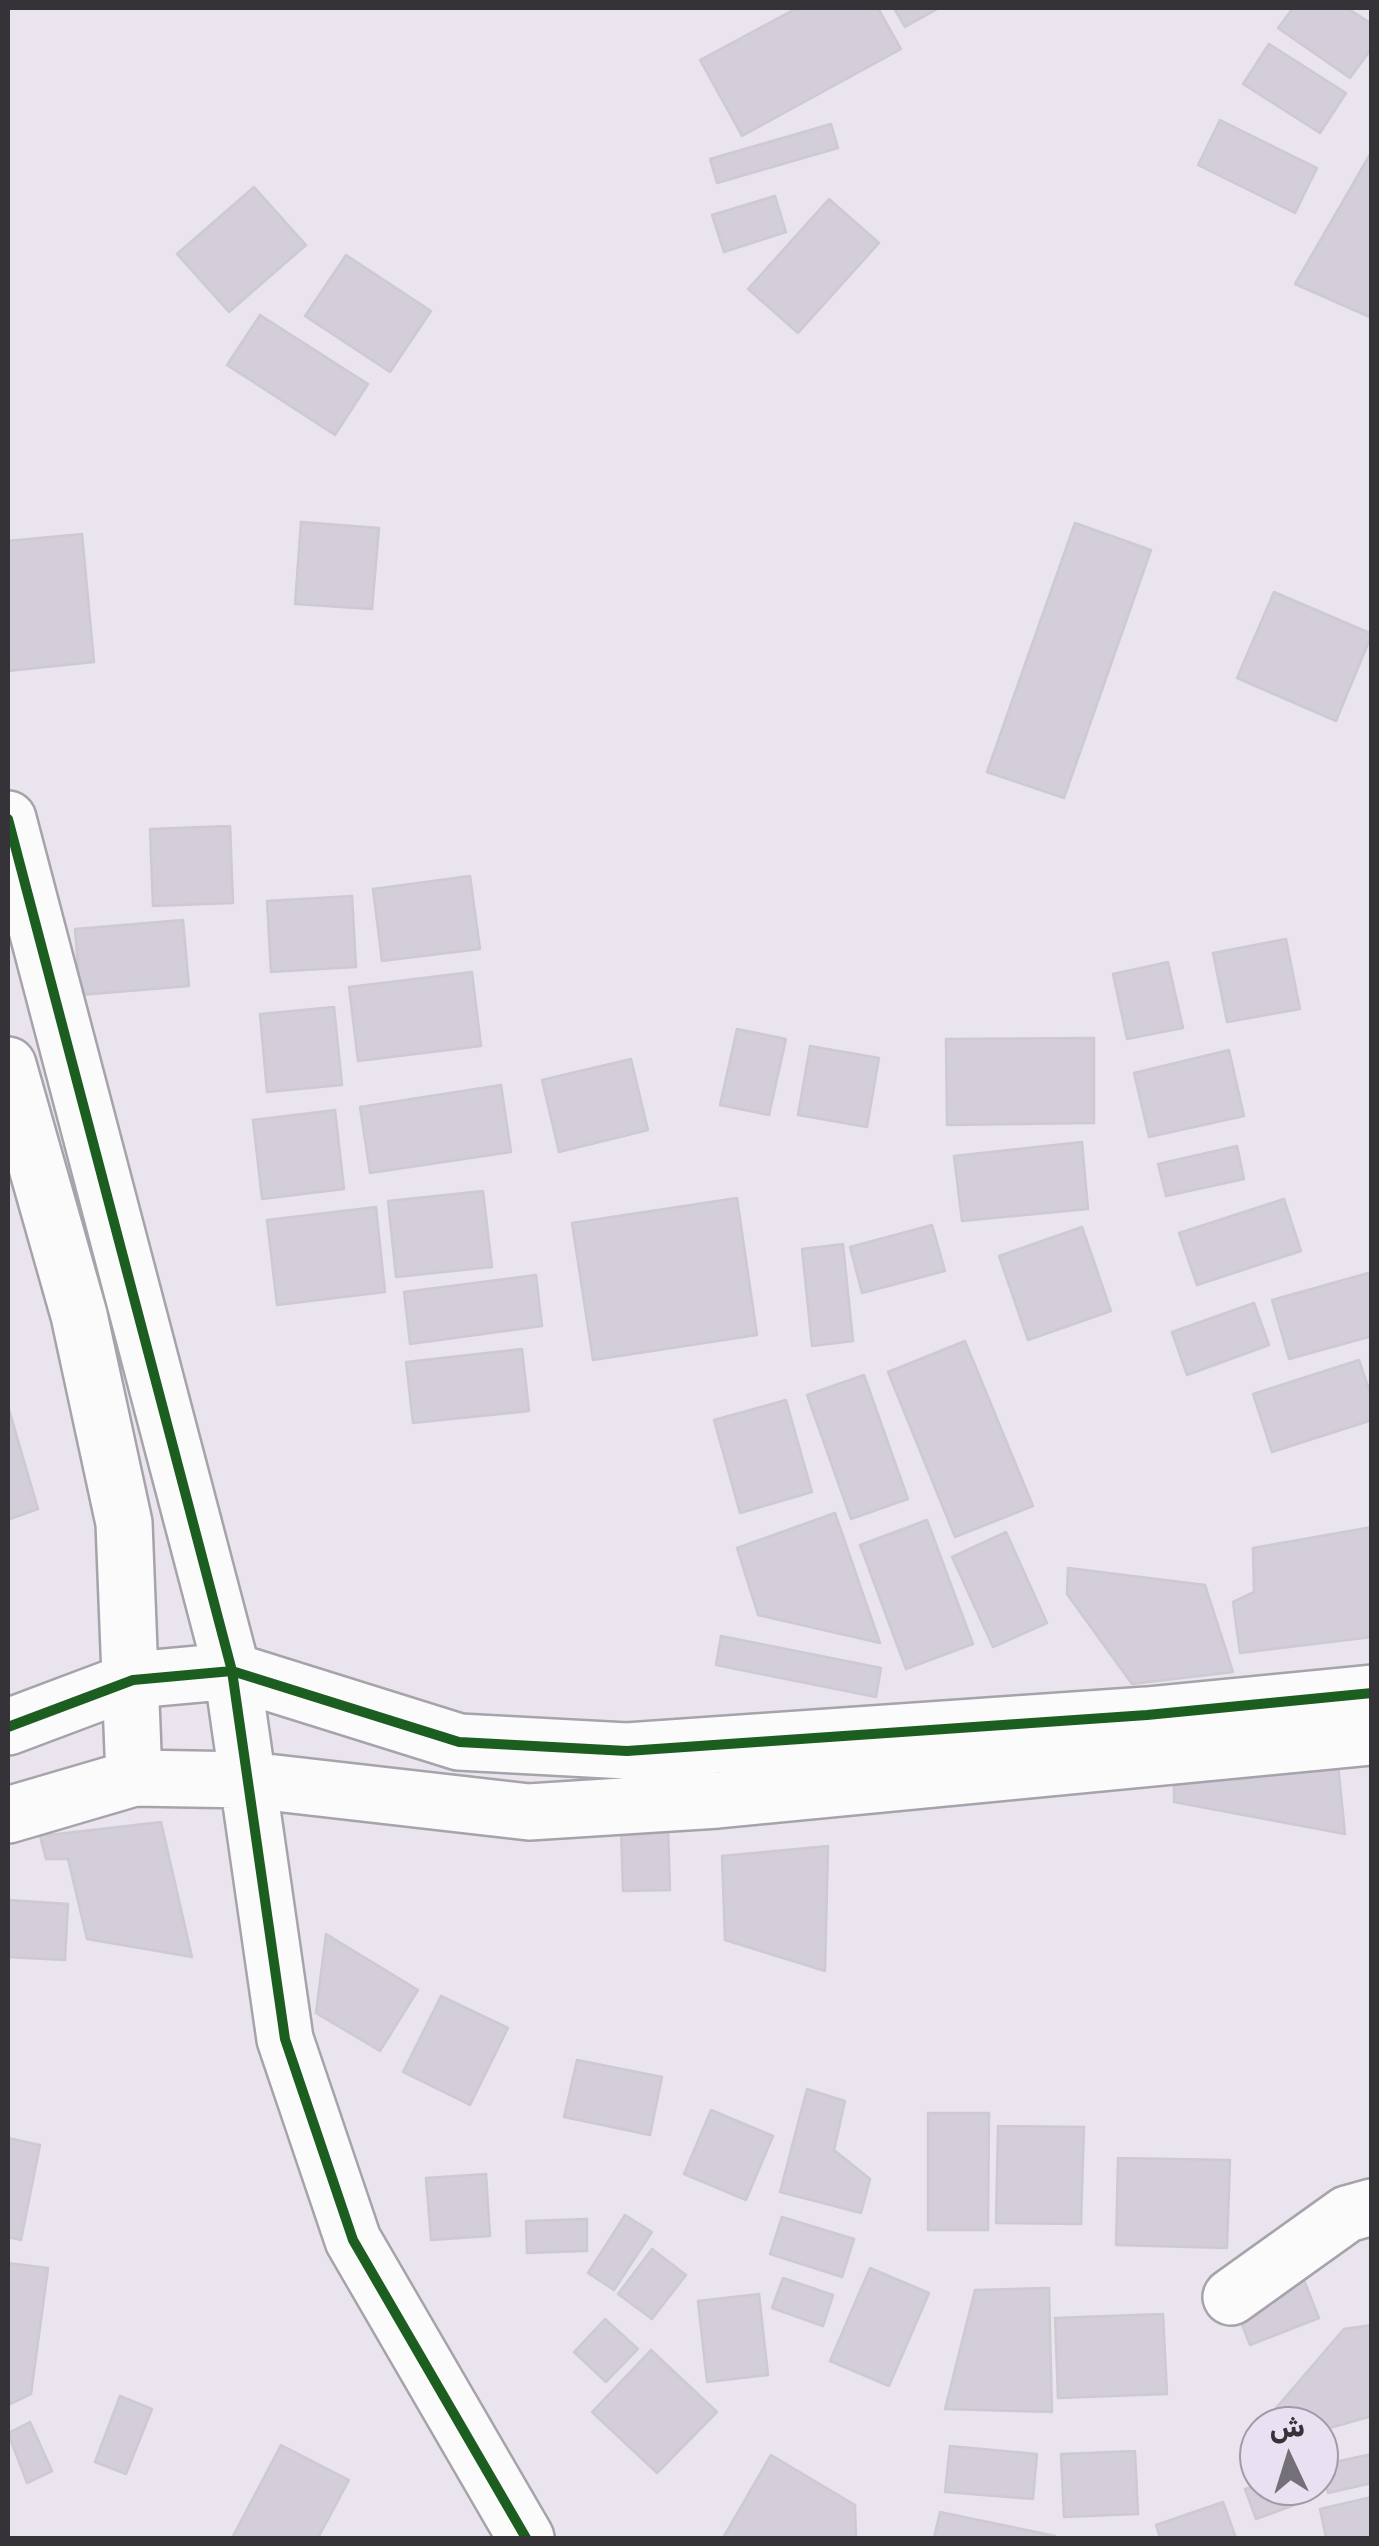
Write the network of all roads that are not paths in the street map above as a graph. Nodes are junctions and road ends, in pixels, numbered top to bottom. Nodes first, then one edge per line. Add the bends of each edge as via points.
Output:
1 (8, 820) edge
2 (8, 1065) edge
3 (232, 1671) junction
4 (133, 1680) junction
5 (1372, 1693) edge
6 (8, 1727) edge
7 (1372, 1736) edge
8 (134, 1778) junction
9 (249, 1780) junction
10 (8, 1814) edge
11 (1372, 2207) edge
12 (1231, 2296) dead end
13 (526, 2538) edge

1 - 3 street
2 - 4 street via 78,1315 124,1524
3 - 4 street
3 - 5 street via 459,1742 627,1751
3 - 9 street
4 - 6 street
4 - 8 street
7 - 9 street via 718,1800 528,1812
8 - 9 street
8 - 10 street
9 - 13 street via 285,2039 353,2240
11 - 12 street via 1347,2214

